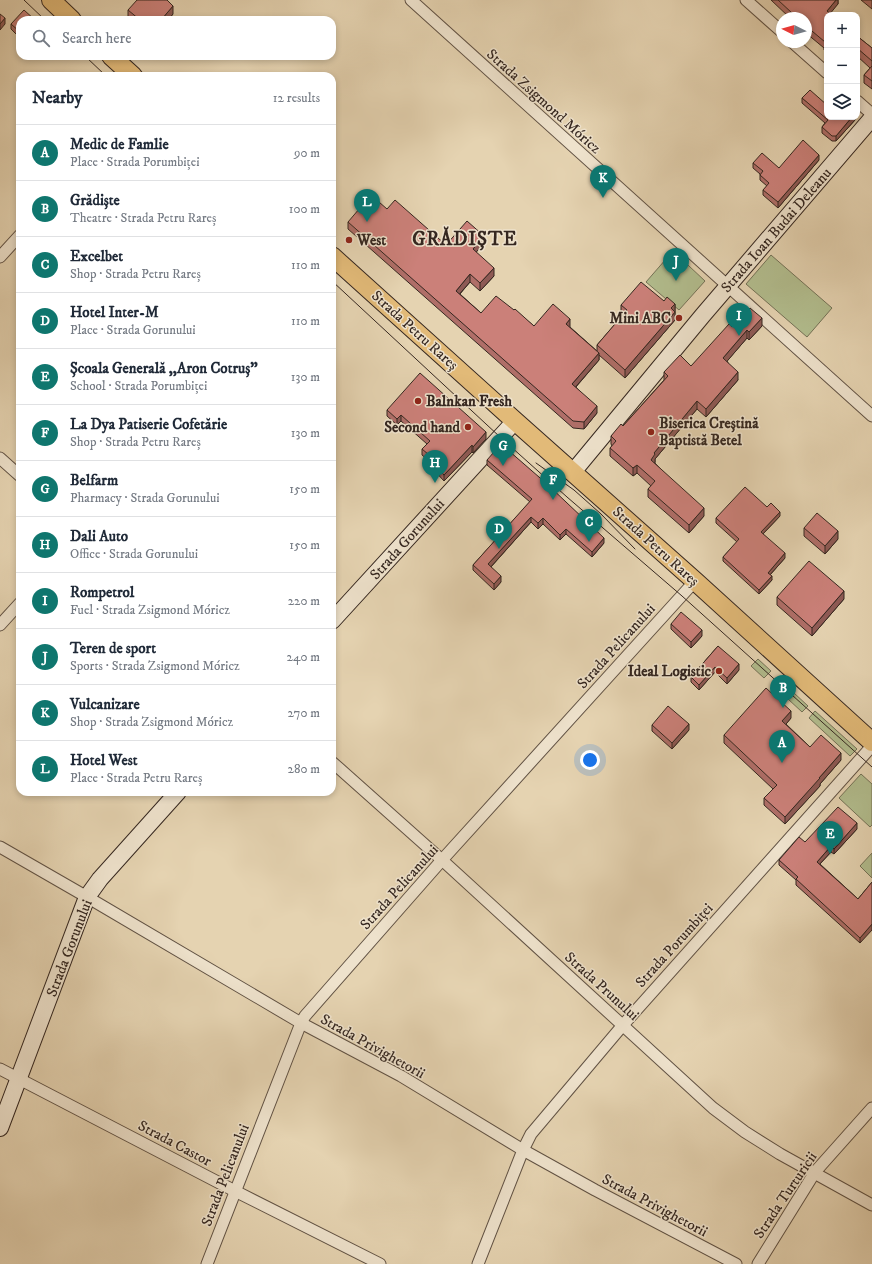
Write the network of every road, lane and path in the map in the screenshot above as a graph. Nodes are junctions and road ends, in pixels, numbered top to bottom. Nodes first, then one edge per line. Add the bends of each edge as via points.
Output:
1 (51, 0) edge
2 (410, 0) edge
3 (746, 0) edge
4 (68, 16) edge
5 (776, 27) edge
6 (799, 48) edge
7 (115, 60) edge
8 (824, 70) edge
9 (129, 72) edge
10 (860, 104) edge
11 (872, 114) edge
12 (872, 118) edge
13 (16, 239) edge
14 (0, 257) edge
15 (336, 260) edge
16 (727, 286) junction
17 (872, 416) edge
18 (515, 421) junction
19 (0, 458) edge
20 (16, 472) edge
21 (573, 472) junction
22 (695, 581) junction
23 (16, 607) edge
24 (336, 617) edge
25 (0, 625) edge
26 (872, 742) edge
27 (872, 746) edge
28 (336, 766) edge
29 (174, 796) edge
30 (0, 847) edge
31 (442, 860) junction
32 (87, 897) junction
33 (301, 1023) junction
34 (623, 1025) junction
35 (0, 1069) edge
36 (19, 1079) junction
37 (872, 1108) edge
38 (0, 1128) edge
39 (523, 1150) junction
40 (815, 1172) junction
41 (235, 1191) junction
42 (872, 1205) edge
43 (207, 1264) edge
44 (380, 1264) edge
45 (478, 1264) edge
46 (736, 1264) edge
47 (758, 1264) edge

1 - 4 main road
2 - 16 street, Strada Zsigmond Móricz
3 - 5 street
6 - 8 street
7 - 9 main road
10 - 11 street
12 - 16 street, Strada Ioan Budai Deleanu
13 - 14 street
15 - 18 main road, Strada Petru Rareș
16 - 17 street, Strada Zsigmond Móricz
16 - 21 street, Strada Ioan Budai Deleanu
18 - 21 main road, Strada Petru Rareș
18 - 24 street, Strada Gorunului
19 - 20 street
21 - 22 main road, Strada Petru Rareș
22 - 26 main road, Strada Petru Rareș
22 - 31 street, Strada Pelicanului
23 - 25 street
27 - 34 street, Strada Porumbiței
28 - 31 street, Strada Prunului
29 - 32 street, Strada Gorunului via 100,878
30 - 32 street, Strada Privighetorii
31 - 33 street, Strada Pelicanului via 309,1010
31 - 34 street, Strada Prunului
32 - 33 street, Strada Privighetorii
32 - 36 street, Strada Gorunului
33 - 39 street, Strada Privighetorii via 401,1076
33 - 41 street, Strada Pelicanului
34 - 39 street, Strada Porumbiței via 531,1134
34 - 40 street, Strada Prunului via 713,1108 751,1136
35 - 36 street, Strada Castor
36 - 38 street, Strada Gorunului
36 - 41 street, Strada Castor
37 - 40 street, Strada Turturicii
39 - 45 street, Strada Porumbiței
39 - 46 street, Strada Privighetorii
40 - 42 street, Strada Prunului
40 - 47 street, Strada Turturicii
41 - 43 street, Strada Pelicanului
41 - 44 street, Strada Castor

